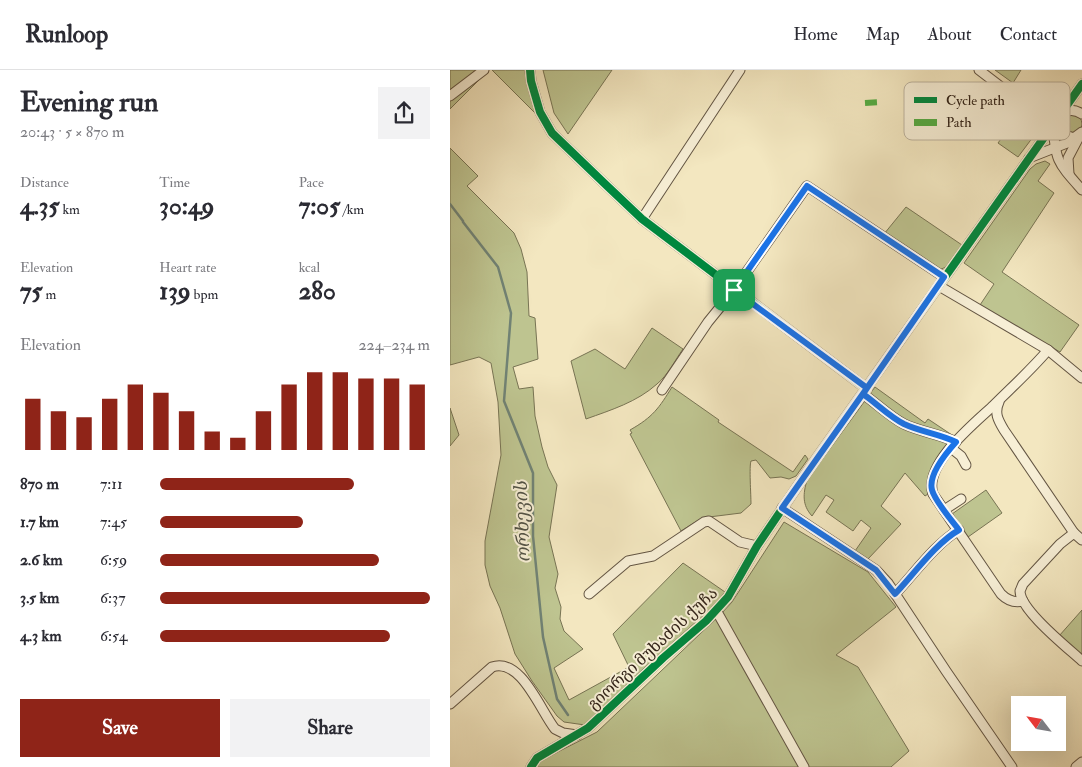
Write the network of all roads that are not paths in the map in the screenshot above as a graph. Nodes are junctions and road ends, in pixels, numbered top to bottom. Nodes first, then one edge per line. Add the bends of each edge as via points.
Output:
1 (484, 70) edge
2 (530, 70) edge
3 (740, 70) edge
4 (979, 70) edge
5 (995, 82) edge
6 (1082, 84) edge
7 (450, 96) edge
8 (1070, 100) edge
9 (1070, 110) edge
10 (1082, 114) edge
11 (1079, 135) edge
12 (1041, 140) edge
13 (1054, 140) edge
14 (1069, 140) edge
15 (1054, 148) junction
16 (1028, 158) junction
17 (1070, 176) junction
18 (1082, 190) edge
19 (642, 219) junction
20 (944, 277) junction
21 (939, 286) junction
22 (734, 290) junction
23 (1048, 350) junction
24 (1082, 378) edge
25 (662, 390) dead end
26 (865, 391) junction
27 (1000, 399) junction
28 (954, 445) junction
29 (966, 466) dead end
30 (961, 499) dead end
31 (782, 508) junction
32 (944, 510) junction
33 (959, 530) junction
34 (1074, 533) junction
35 (1082, 540) edge
36 (757, 546) junction
37 (589, 594) dead end
38 (895, 594) junction
39 (1023, 601) junction
40 (716, 610) junction
41 (1082, 661) edge
42 (450, 704) edge
43 (577, 735) junction
44 (1082, 762) edge
45 (531, 767) edge
46 (804, 767) edge
47 (1012, 767) edge
48 (1076, 767) edge

1 - 7 street
2 - 19 street via 540,112 552,133
3 - 19 street
4 - 5 street
6 - 8 street, გიორგი მუხაძის ქუჩა
9 - 10 street
11 - 17 street via 1068,158
12 - 16 street, გიორგი მუხაძის ქუჩა
13 - 15 street
14 - 15 street
15 - 16 street
15 - 17 street via 1059,162
16 - 20 street, გიორგი მუხაძის ქუჩა
17 - 18 street
19 - 22 street
20 - 21 street, გიორგი მუხაძის ქუჩა
20 - 22 street via 807,186
21 - 23 street
21 - 26 street, გიორგი მუხაძის ქუჩა
22 - 25 street
22 - 26 street
23 - 24 street
23 - 27 street
26 - 28 street via 902,423 945,436
26 - 31 street, გიორგი მუხაძის ქუჩა
27 - 28 street
27 - 34 street via 996,411 1000,424
28 - 29 street
28 - 32 street via 940,463 931,484 933,494
30 - 32 street
31 - 36 street, გიორგი მუხაძის ქუჩა
31 - 38 street via 876,570
32 - 33 street
33 - 38 street
33 - 39 street via 1006,599
34 - 35 street
34 - 39 street via 1022,584
36 - 37 street via 740,542 704,522 653,556 628,561
36 - 40 street, გიორგი მუხაძის ქუჩა via 728,597
38 - 47 street
39 - 41 street via 1037,620
40 - 43 street, გიორგი მუხაძის ქუჩა
40 - 46 street
42 - 43 street via 499,664 515,670 522,678 555,729
43 - 45 street, გიორგი მუხაძის ქუჩა via 537,758
44 - 48 street

